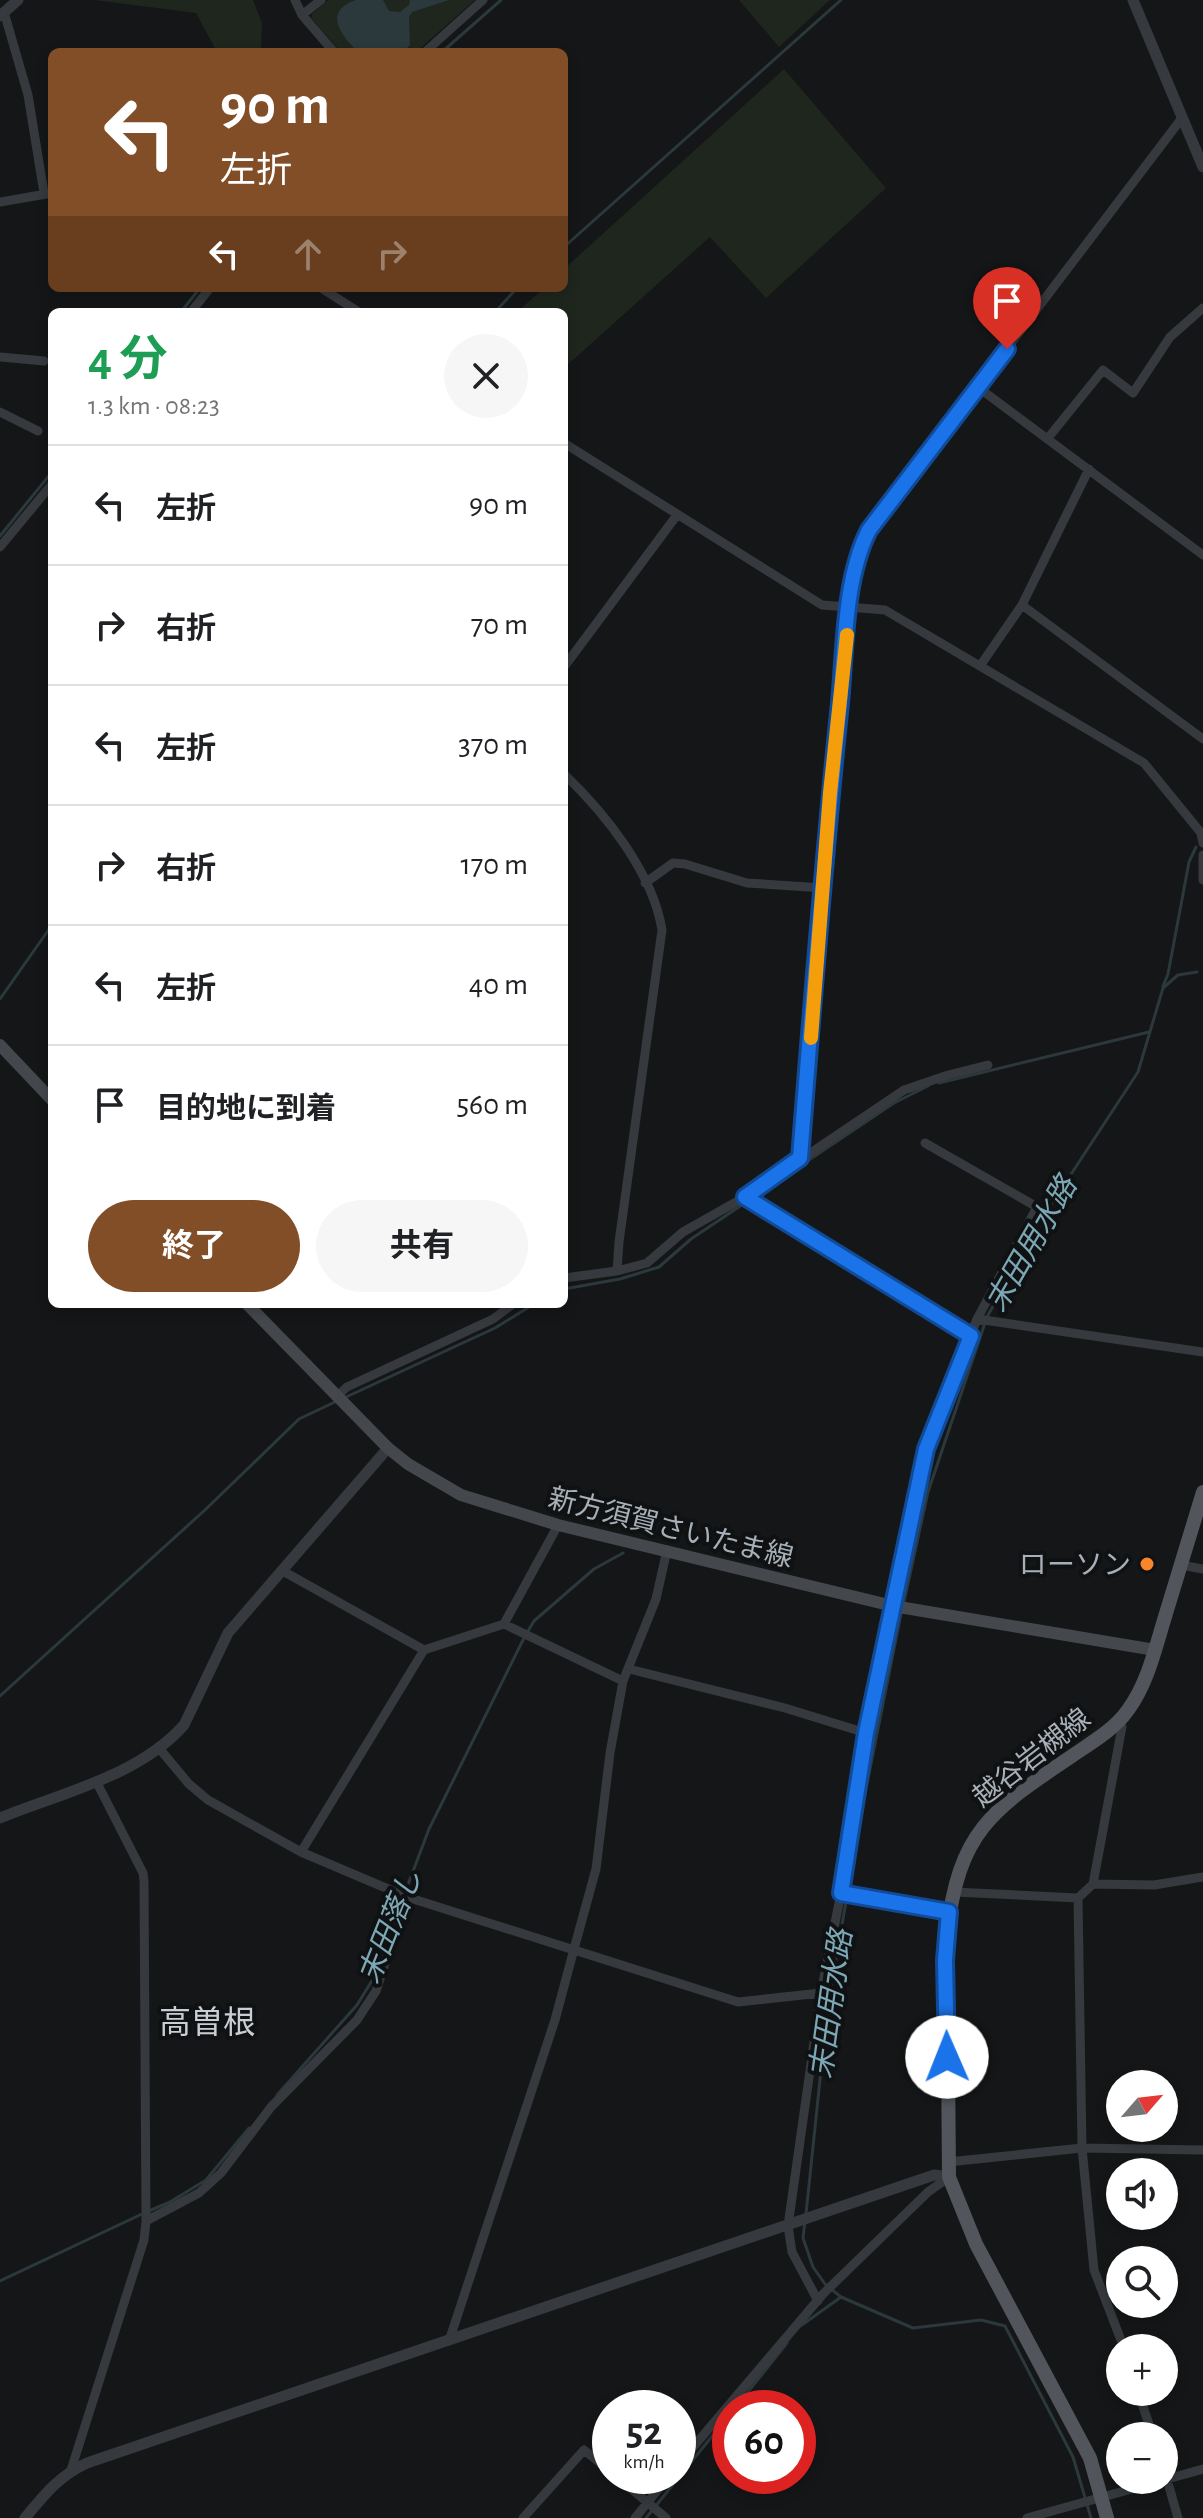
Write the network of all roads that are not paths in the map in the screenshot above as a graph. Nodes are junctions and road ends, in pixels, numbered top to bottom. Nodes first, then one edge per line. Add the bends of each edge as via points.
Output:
1 (18, 0) edge
2 (295, 0) edge
3 (321, 0) edge
4 (483, 0) edge
5 (1133, 0) edge
6 (2, 14) edge
7 (302, 15) junction
8 (331, 48) edge
9 (429, 48) edge
10 (1182, 118) junction
11 (1203, 167) edge
12 (48, 193) edge
13 (0, 202) edge
14 (207, 292) edge
15 (327, 292) edge
16 (194, 308) edge
17 (353, 308) edge
18 (1203, 308) edge
19 (0, 357) edge
20 (44, 361) dead end
21 (979, 388) junction
22 (0, 412) edge
23 (38, 431) dead end
24 (1048, 438) junction
25 (568, 446) edge
26 (1089, 469) junction
27 (48, 489) edge
28 (677, 515) junction
29 (0, 547) edge
30 (1203, 555) edge
31 (1022, 605) junction
32 (850, 607) junction
33 (568, 662) edge
34 (980, 666) junction
35 (1203, 739) edge
36 (568, 778) edge
37 (1202, 836) edge
38 (1203, 855) edge
39 (1203, 880) edge
40 (645, 883) junction
41 (824, 888) junction
42 (0, 1045) edge
43 (988, 1065) dead end
44 (48, 1096) edge
45 (925, 1143) dead end
46 (800, 1158) junction
47 (745, 1197) junction
48 (617, 1271) junction
49 (568, 1277) edge
50 (251, 1308) edge
51 (508, 1308) edge
52 (977, 1319) junction
53 (971, 1336) junction
54 (1203, 1352) edge
55 (336, 1397) junction
56 (388, 1448) junction
57 (1203, 1492) edge
58 (558, 1525) junction
59 (667, 1550) junction
60 (1181, 1565) junction
61 (1203, 1569) edge
62 (281, 1570) junction
63 (893, 1606) junction
64 (504, 1624) junction
65 (424, 1650) junction
66 (1155, 1650) junction
67 (629, 1669) junction
68 (623, 1681) junction
69 (1120, 1720) junction
70 (866, 1733) junction
71 (158, 1747) junction
72 (96, 1781) junction
73 (0, 1818) edge
74 (301, 1852) junction
75 (1203, 1877) edge
76 (1093, 1884) junction
77 (954, 1892) junction
78 (841, 1893) junction
79 (407, 1897) junction
80 (1078, 1898) junction
81 (949, 1912) junction
82 (574, 1949) junction
83 (821, 1993) junction
84 (1082, 2148) junction
85 (1203, 2150) edge
86 (948, 2170) junction
87 (146, 2221) junction
88 (788, 2226) junction
89 (818, 2301) junction
90 (1119, 2334) edge
91 (449, 2341) junction
92 (696, 2444) edge
93 (592, 2456) edge
94 (1203, 2469) edge
95 (71, 2470) junction
96 (1178, 2477) edge
97 (638, 2494) edge
98 (1118, 2494) edge
99 (1172, 2494) edge
100 (1093, 2501) junction
101 (656, 2509) edge
102 (25, 2518) edge
103 (523, 2518) edge
104 (635, 2518) edge
105 (1027, 2518) edge
106 (1107, 2518) edge
107 (1178, 2518) edge

1 - 6 street
2 - 7 street
3 - 7 street
4 - 9 street
5 - 10 street
6 - 12 street via 28,95
7 - 8 street
10 - 11 street
10 - 21 street
12 - 13 street
14 - 16 street
15 - 17 street
18 - 24 street via 1170,337 1133,393 1103,370
19 - 20 street
21 - 24 street
21 - 32 street via 869,530
22 - 23 street
24 - 26 street
25 - 28 street
26 - 30 street
26 - 31 street
27 - 29 street
28 - 32 street via 822,605
28 - 33 street
31 - 34 street
31 - 35 street
32 - 34 street via 885,610
32 - 41 street
34 - 37 street via 1144,763
36 - 40 street via 617,832
38 - 39 street
40 - 41 street via 673,863 747,883
40 - 48 street via 662,930
41 - 46 street
42 - 44 main road
43 - 46 street via 904,1090
45 - 52 street via 1037,1207
46 - 47 street
47 - 48 street via 683,1232 647,1263
47 - 53 street
48 - 49 street
50 - 55 main road, 新方須賀さいたま線
51 - 55 street
52 - 53 street
52 - 54 street
53 - 63 street via 926,1449
55 - 56 main road, 新方須賀さいたま線
56 - 58 main road, 新方須賀さいたま線 via 461,1495
56 - 62 street
57 - 60 main road, 越谷岩槻線
58 - 59 main road, 新方須賀さいたま線
58 - 64 street
59 - 63 main road, 新方須賀さいたま線
59 - 67 street via 656,1599
60 - 61 street
60 - 66 main road, 越谷岩槻線
62 - 65 street
62 - 71 street via 228,1633 184,1725
63 - 66 main road, 新方須賀さいたま線
63 - 70 street
64 - 65 street
64 - 68 street
65 - 74 street
66 - 69 main road, 越谷岩槻線 via 1139,1691
67 - 68 street
67 - 70 street
68 - 82 street via 596,1869
69 - 76 street
69 - 77 main road, 越谷岩槻線 via 989,1818 973,1838
70 - 78 street
71 - 72 street
71 - 74 street via 208,1800
72 - 73 street
72 - 87 street via 144,1881
74 - 79 street
75 - 76 street via 1154,1885
76 - 80 street
77 - 80 street
77 - 81 main road, 越谷岩槻線
78 - 81 street
78 - 83 street
79 - 82 street
79 - 87 street via 376,1991 357,2020 271,2107 221,2173 199,2193
80 - 84 street
81 - 86 main road, 越谷岩槻線
82 - 83 street via 738,2002
82 - 91 street
83 - 88 street
84 - 85 street
84 - 86 street
84 - 90 street via 1094,2270
86 - 88 street
86 - 89 street
86 - 100 main road, 越谷岩槻線 via 976,2244 1087,2452
87 - 95 street
88 - 89 street via 792,2252
88 - 91 street
89 - 92 street
91 - 95 street
93 - 103 street via 584,2450
94 - 96 street
95 - 102 street
97 - 101 street
98 - 100 street
99 - 107 street
100 - 105 street
100 - 106 main road, 越谷岩槻線
101 - 104 street

